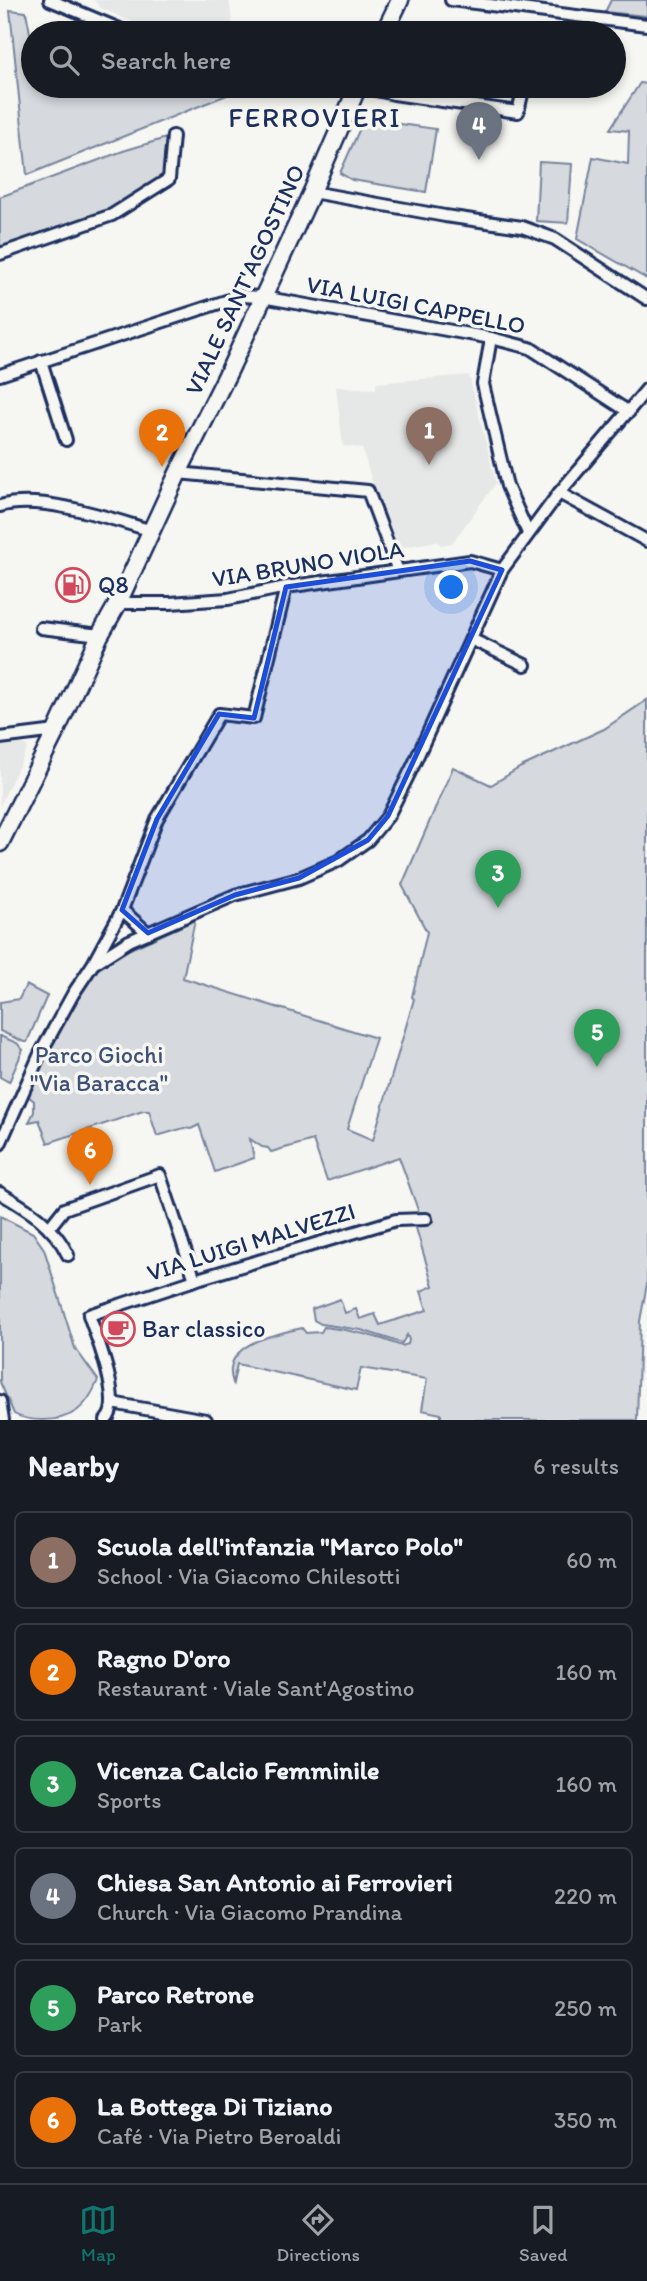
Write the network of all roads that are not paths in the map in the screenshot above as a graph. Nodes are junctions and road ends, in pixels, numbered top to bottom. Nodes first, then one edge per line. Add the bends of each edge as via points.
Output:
1 (50, 0) edge
2 (400, 0) edge
3 (451, 0) edge
4 (78, 6) edge
5 (106, 21) edge
6 (390, 21) edge
7 (614, 21) edge
8 (626, 22) edge
9 (647, 25) edge
10 (352, 98) edge
11 (422, 98) edge
12 (521, 98) edge
13 (173, 136) dead end
14 (312, 192) junction
15 (0, 254) edge
16 (262, 297) junction
17 (647, 299) edge
18 (491, 338) junction
19 (41, 361) junction
20 (0, 375) edge
21 (647, 389) edge
22 (629, 412) junction
23 (66, 440) dead end
24 (178, 473) junction
25 (559, 493) junction
26 (0, 506) edge
27 (153, 531) junction
28 (528, 533) junction
29 (647, 541) edge
30 (502, 570) junction
31 (398, 571) junction
32 (286, 587) junction
33 (118, 603) junction
34 (41, 628) dead end
35 (100, 635) junction
36 (471, 639) junction
37 (525, 665) dead end
38 (56, 732) junction
39 (0, 738) edge
40 (0, 843) edge
41 (122, 910) junction
42 (148, 933) junction
43 (93, 964) junction
44 (0, 1144) edge
45 (0, 1194) edge
46 (426, 1219) dead end
47 (49, 1228) junction
48 (68, 1255) dead end
49 (195, 1280) junction
50 (0, 1401) edge
51 (112, 1404) junction
52 (3, 1420) edge
53 (106, 1420) edge
54 (206, 1420) edge

1 - 4 street
2 - 6 main road
3 - 7 street
4 - 5 street
8 - 9 street
10 - 14 main road, VIALE SANT'AGOSTINO
11 - 12 street via 518,112
13 - 15 street via 169,179 112,215
14 - 16 main road, VIALE SANT'AGOSTINO
14 - 17 street via 522,227 555,239
16 - 18 street, VIA LUIGI CAPPELLO
16 - 19 street, VIA LUIGI CAPPELLO via 241,296
16 - 24 main road, VIALE SANT'AGOSTINO
18 - 22 street, VIA LUIGI CAPPELLO via 530,348
18 - 28 street via 483,384 507,486
19 - 20 street, VIA LUIGI CAPPELLO
19 - 23 street
21 - 22 street
22 - 25 street
24 - 27 main road, VIALE SANT'AGOSTINO
24 - 31 street via 368,491
25 - 28 street
25 - 29 street
26 - 27 street via 43,504
27 - 33 main road, VIALE SANT'AGOSTINO
28 - 30 street
30 - 31 street, VIA BRUNO VIOLA via 470,561
30 - 36 street
31 - 32 street, VIA BRUNO VIOLA
32 - 33 street, VIA BRUNO VIOLA via 228,599
32 - 41 street via 254,718 219,714 157,819
33 - 35 main road, VIALE SANT'AGOSTINO
34 - 35 street
35 - 38 main road, VIALE SANT'AGOSTINO
36 - 37 street
36 - 42 street via 388,816 368,840 309,874 235,895
38 - 39 street
38 - 40 main road, VIALE SANT'AGOSTINO
41 - 42 street
41 - 43 street
42 - 43 street
43 - 44 street via 40,1054
45 - 47 street
46 - 49 street, VIA LUIGI MALVEZZI via 396,1220
47 - 48 street via 60,1237
47 - 49 street via 64,1209 160,1175
49 - 51 street, VIA LUIGI MALVEZZI via 89,1315 111,1382
50 - 52 street
51 - 53 street
51 - 54 street

